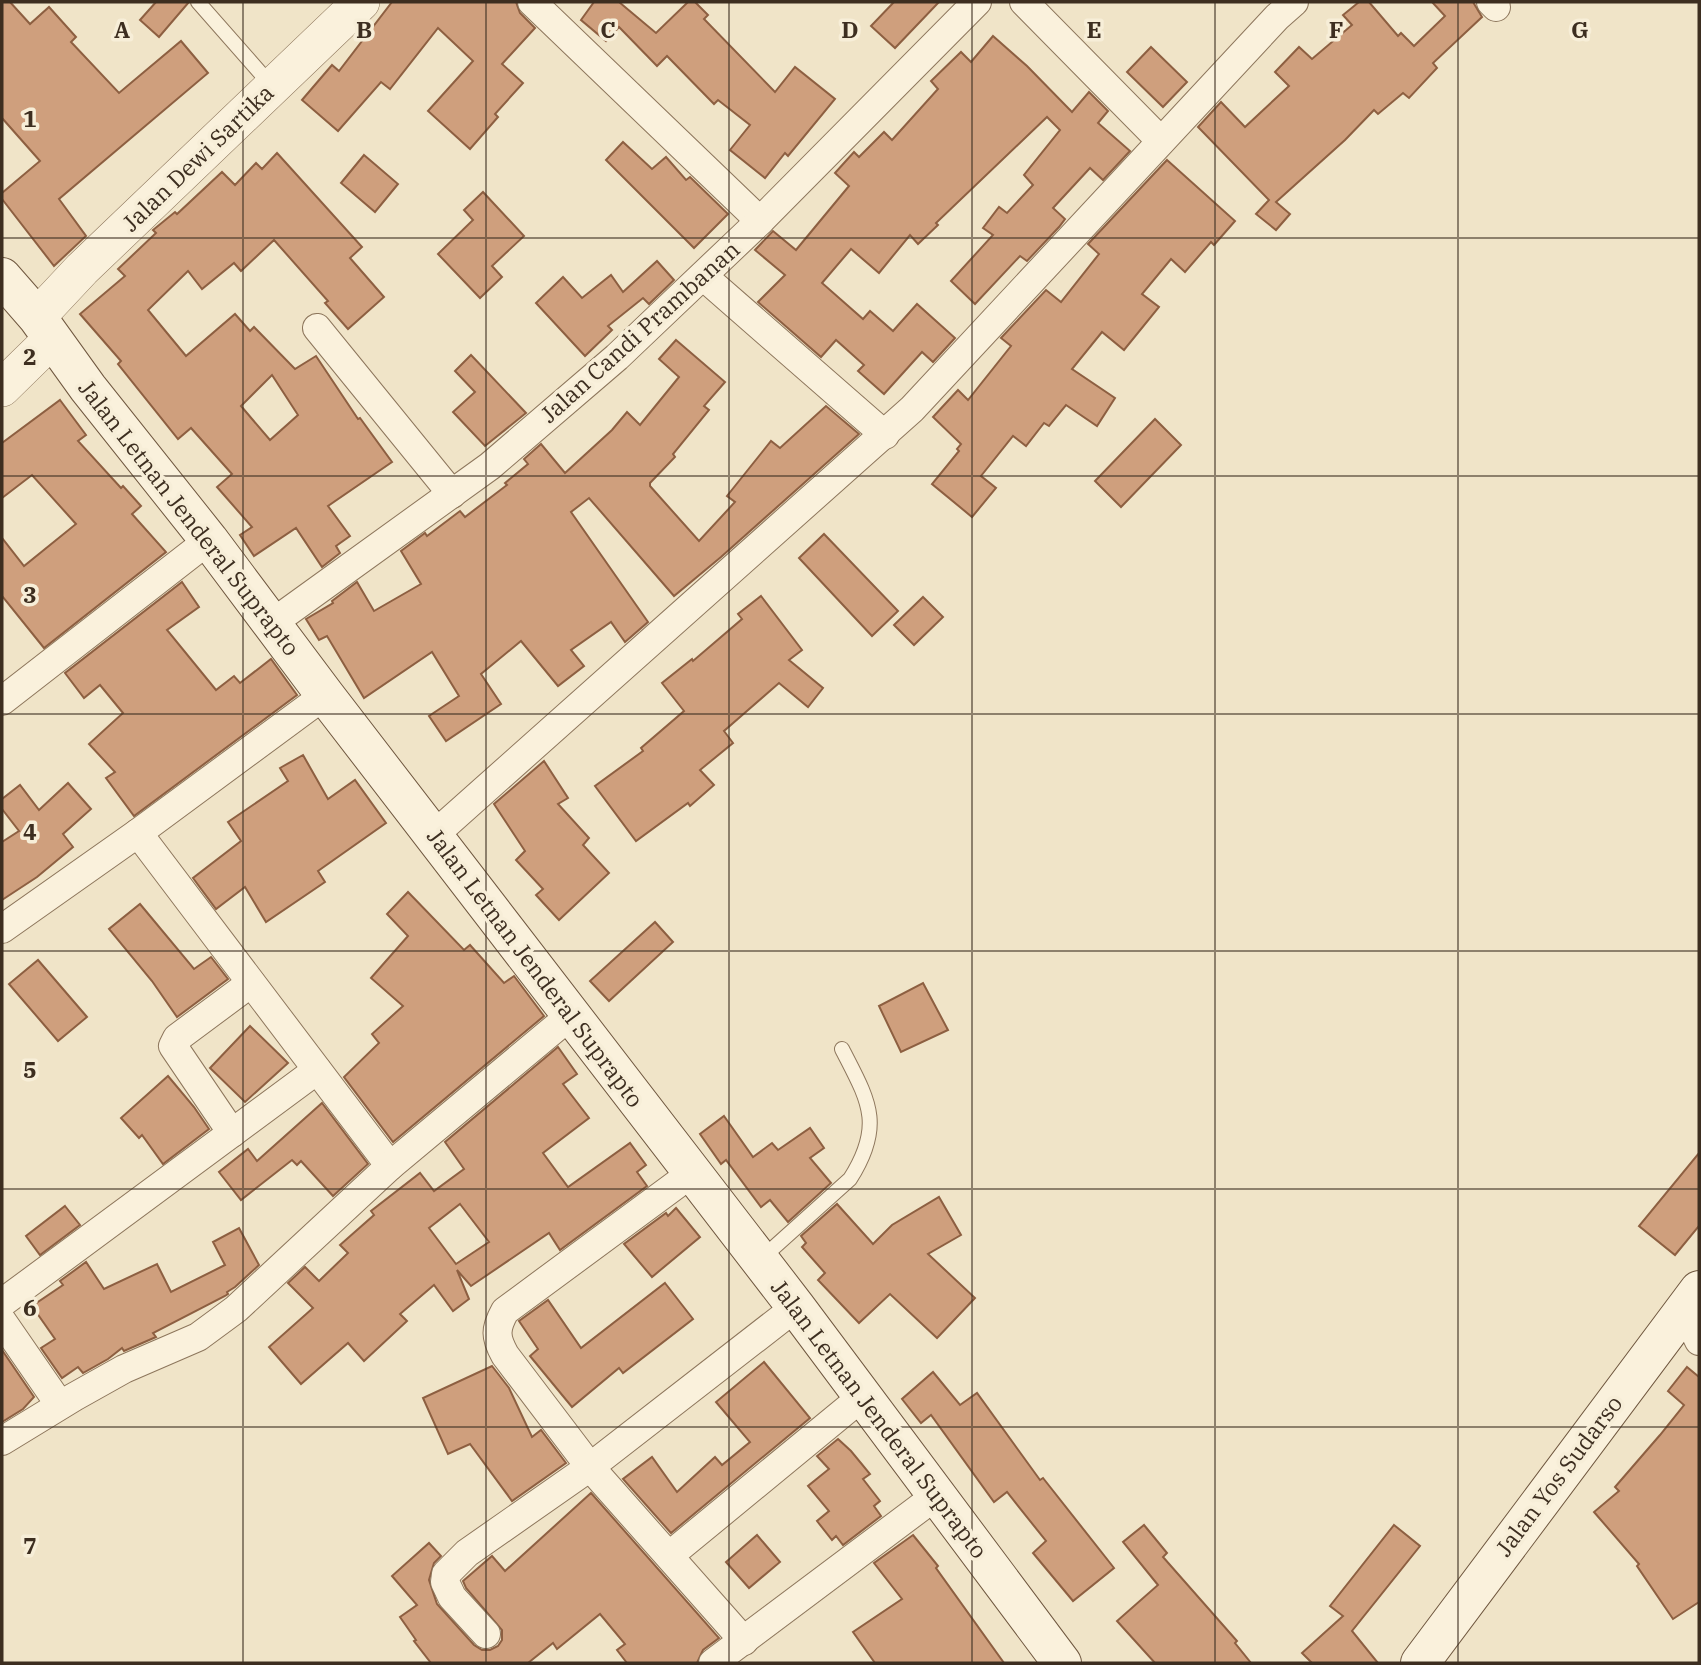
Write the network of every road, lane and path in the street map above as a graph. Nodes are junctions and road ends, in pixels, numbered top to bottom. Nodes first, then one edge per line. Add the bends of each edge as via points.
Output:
1 (198, 2) edge
2 (361, 2) edge
3 (532, 2) edge
4 (977, 2) edge
5 (1024, 2) edge
6 (1294, 2) edge
7 (273, 86) junction
8 (1161, 141) junction
9 (760, 221) junction
10 (703, 276) junction
11 (2, 277) edge
12 (44, 328) junction
13 (317, 328) dead end
14 (2, 388) edge
15 (885, 435) junction
16 (452, 494) junction
17 (209, 540) junction
18 (271, 624) junction
19 (2, 701) edge
20 (308, 707) junction
21 (138, 833) junction
22 (434, 835) junction
23 (2, 929) edge
24 (251, 983) junction
25 (571, 1015) junction
26 (842, 1049) dead end
27 (317, 1070) junction
28 (232, 1133) junction
29 (390, 1166) junction
30 (692, 1172) junction
31 (760, 1260) junction
32 (2, 1303) edge
33 (796, 1307) junction
34 (1694, 1313) edge
35 (2, 1321) edge
36 (863, 1397) junction
37 (60, 1405) junction
38 (2, 1441) edge
39 (590, 1467) junction
40 (917, 1510) junction
41 (670, 1555) junction
42 (486, 1634) dead end
43 (744, 1641) junction
44 (713, 1663) edge
45 (1062, 1663) edge
46 (1420, 1663) edge

1 - 7 lane
2 - 7 street, Jalan Dewi Sartika
3 - 9 street
4 - 9 street, Jalan Candi Prambanan
5 - 8 street
6 - 8 street
7 - 12 street, Jalan Dewi Sartika via 82,269
8 - 15 street
9 - 10 street, Jalan Candi Prambanan
10 - 15 street
10 - 16 street, Jalan Candi Prambanan via 585,384
11 - 12 main road, Jalan Letnan Jenderal Suprapto
12 - 14 street, Jalan Dewi Sartika
12 - 17 main road, Jalan Letnan Jenderal Suprapto
13 - 16 street
15 - 22 street
16 - 18 street, Jalan Candi Prambanan
17 - 18 main road, Jalan Letnan Jenderal Suprapto
17 - 19 street
18 - 20 main road, Jalan Letnan Jenderal Suprapto
20 - 21 street
20 - 22 main road, Jalan Letnan Jenderal Suprapto
21 - 23 street
21 - 24 street
22 - 25 main road, Jalan Letnan Jenderal Suprapto
24 - 27 street
24 - 28 street via 177,1038 173,1046
25 - 29 street
25 - 30 main road, Jalan Letnan Jenderal Suprapto
26 - 31 lane via 866,1097 872,1119 868,1141 850,1179
27 - 28 street
27 - 29 street
28 - 32 street
29 - 37 street via 217,1323
30 - 31 main road, Jalan Letnan Jenderal Suprapto
30 - 39 street via 505,1311 496,1329 505,1355
31 - 33 main road, Jalan Letnan Jenderal Suprapto
33 - 36 main road, Jalan Letnan Jenderal Suprapto
33 - 39 street
34 - 46 main road, Jalan Yos Sudarso
35 - 37 street
36 - 40 main road, Jalan Letnan Jenderal Suprapto
36 - 41 street
37 - 38 street
39 - 41 street
39 - 42 street via 467,1553 446,1574 452,1597
40 - 43 street
40 - 45 main road, Jalan Letnan Jenderal Suprapto
41 - 43 street
43 - 44 street

